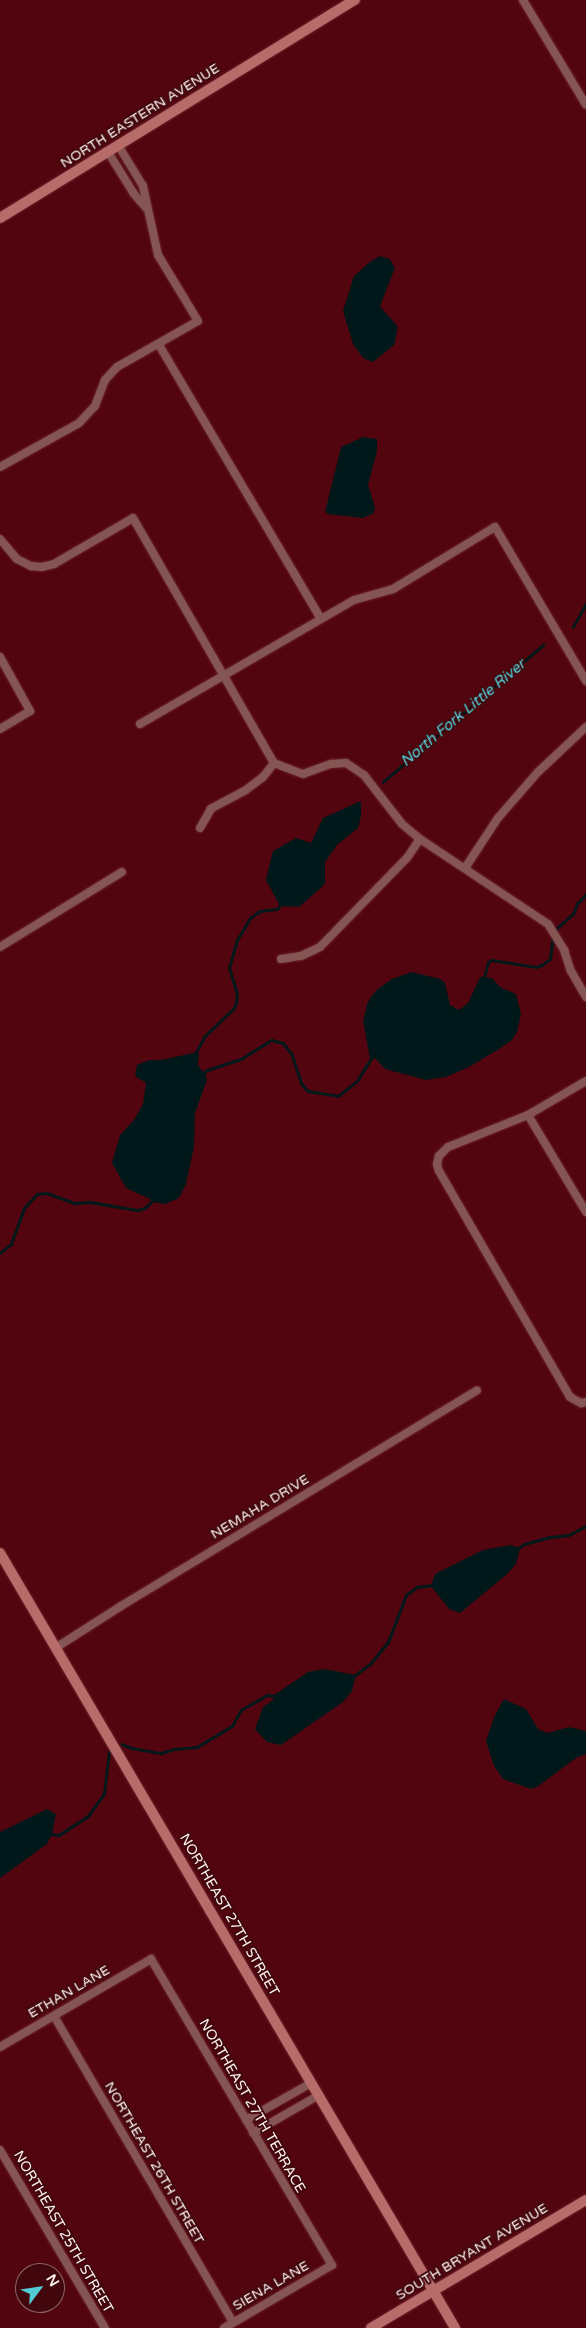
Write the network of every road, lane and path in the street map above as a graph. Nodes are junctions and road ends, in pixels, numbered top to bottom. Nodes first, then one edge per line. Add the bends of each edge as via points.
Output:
1 (355, 0) edge
2 (523, 0) edge
3 (586, 105) edge
4 (118, 145) junction
5 (108, 152) junction
6 (147, 210) junction
7 (0, 218) edge
8 (159, 345) junction
9 (0, 467) edge
10 (0, 539) edge
11 (321, 619) junction
12 (0, 658) edge
13 (224, 677) junction
14 (586, 681) edge
15 (140, 724) dead end
16 (586, 727) edge
17 (0, 729) edge
18 (274, 763) junction
19 (200, 828) dead end
20 (420, 839) junction
21 (465, 868) junction
22 (122, 872) dead end
23 (0, 947) edge
24 (281, 959) dead end
25 (586, 997) edge
26 (586, 1081) edge
27 (528, 1115) junction
28 (586, 1212) edge
29 (477, 1390) dead end
30 (586, 1402) edge
31 (0, 1553) edge
32 (57, 1648) junction
33 (151, 1959) joint
34 (54, 2016) junction
35 (0, 2047) edge
36 (311, 2083) junction
37 (319, 2095) junction
38 (246, 2120) junction
39 (253, 2133) junction
40 (0, 2150) edge
41 (586, 2200) edge
42 (332, 2265) joint
43 (433, 2292) junction
44 (233, 2322) junction
45 (105, 2328) edge
46 (224, 2328) edge
47 (372, 2328) edge
48 (455, 2328) edge

1 - 4 street, NORTH EASTERN AVENUE
2 - 3 street
4 - 5 street, NORTH EASTERN AVENUE
4 - 6 street via 143,186
5 - 6 street
5 - 7 street, NORTH EASTERN AVENUE
6 - 8 street via 158,255 198,320
8 - 9 street via 117,366 105,380 95,406 79,423
8 - 11 street
10 - 13 street via 17,560 42,567 54,564 133,518
11 - 13 street
11 - 14 street via 354,600 393,589 496,527
12 - 17 street via 30,711
13 - 15 street
13 - 18 street
16 - 21 street via 538,772 504,812
18 - 19 street via 246,790 211,809
18 - 20 street via 303,774 331,764 346,763 364,775 402,824
20 - 21 street
20 - 24 street via 406,858 320,947 301,956
21 - 25 street via 548,924
22 - 23 street
26 - 27 street
27 - 28 street
27 - 30 street via 448,1147 439,1156 437,1164 570,1396 581,1403
29 - 32 street, NEMAHA DRIVE
31 - 32 street, NORTHEAST 27TH STREET
32 - 36 street, NORTHEAST 27TH STREET
33 - 34 street, ETHAN LANE
33 - 38 street, NORTHEAST 27TH TERRACE
34 - 35 street, ETHAN LANE
34 - 44 street, NORTHEAST 26TH STREET
36 - 37 street, NORTHEAST 27TH STREET
36 - 38 street
37 - 39 street
37 - 43 street, NORTHEAST 27TH STREET
38 - 39 street, NORTHEAST 27TH TERRACE
39 - 42 street, NORTHEAST 27TH TERRACE
40 - 45 street, NORTHEAST 25TH STREET
41 - 43 street, SOUTH BRYANT AVENUE
42 - 44 street, SIENA LANE
43 - 47 street, SOUTH BRYANT AVENUE
43 - 48 street, NORTHEAST 27TH STREET
44 - 46 street, SIENA LANE

